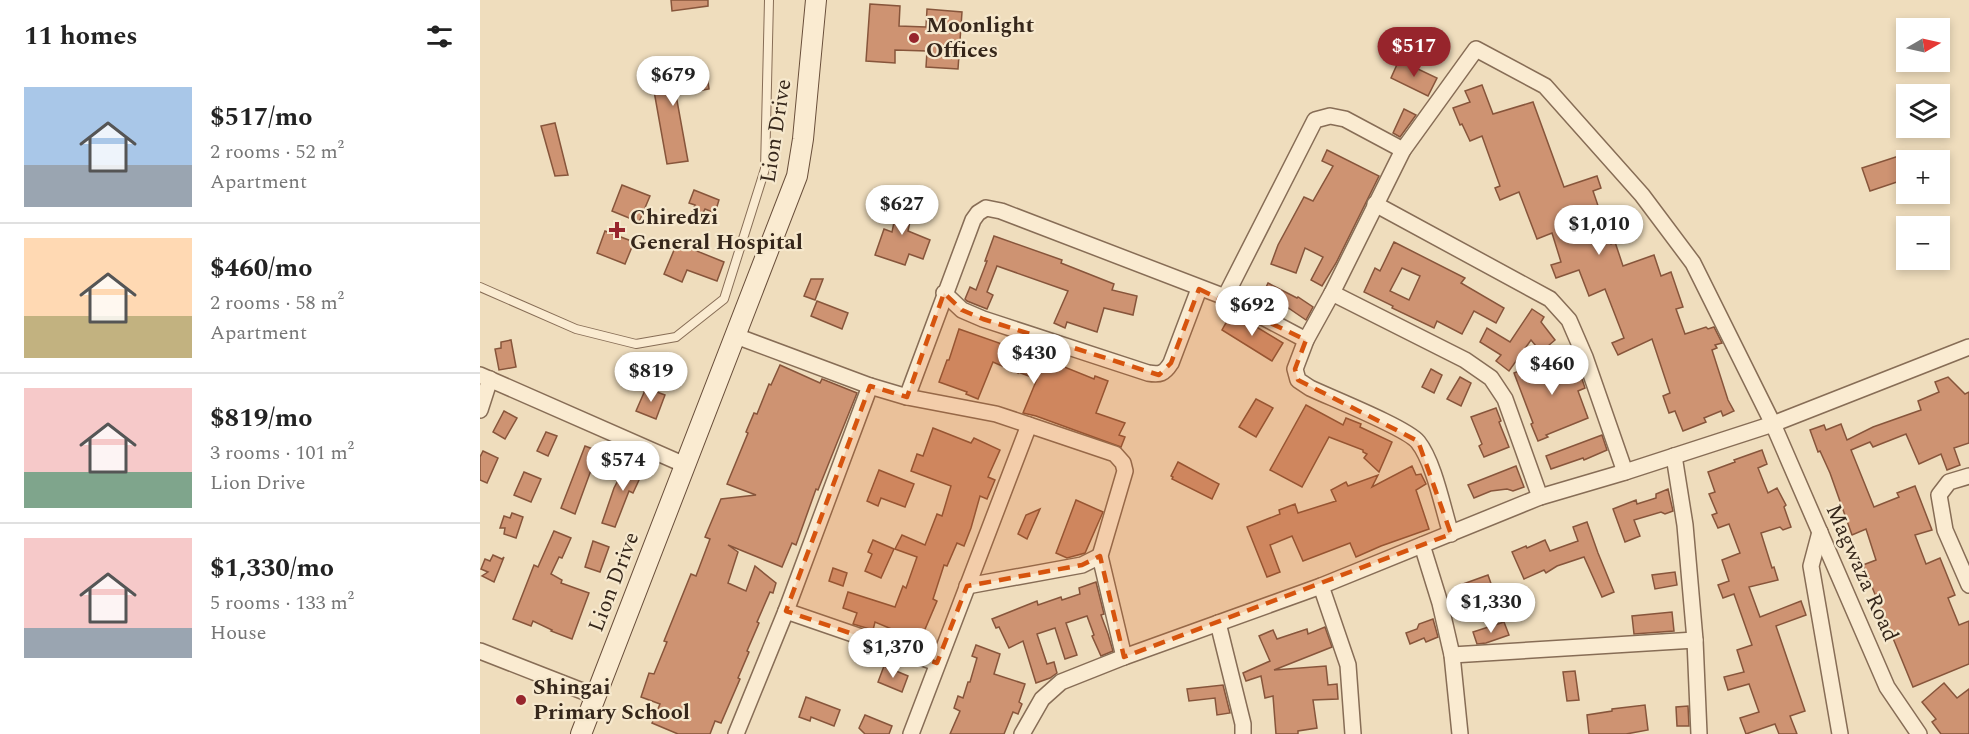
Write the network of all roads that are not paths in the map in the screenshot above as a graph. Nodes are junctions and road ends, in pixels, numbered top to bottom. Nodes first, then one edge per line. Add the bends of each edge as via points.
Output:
1 (769, 0) edge
2 (816, 0) edge
3 (1403, 150) junction
4 (1375, 204) junction
5 (480, 287) edge
6 (1199, 288) junction
7 (944, 293) junction
8 (1332, 293) junction
9 (1225, 297) junction
10 (736, 336) junction
11 (1306, 340) junction
12 (1969, 347) edge
13 (485, 377) edge
14 (870, 386) junction
15 (907, 397) junction
16 (480, 410) edge
17 (1773, 424) junction
18 (1029, 425) junction
19 (1674, 456) junction
20 (686, 465) junction
21 (1625, 472) junction
22 (1969, 476) edge
23 (1540, 497) junction
24 (1820, 532) junction
25 (1451, 534) junction
26 (1422, 545) junction
27 (1100, 556) junction
28 (1969, 585) edge
29 (968, 586) junction
30 (1321, 586) junction
31 (786, 611) junction
32 (1218, 623) junction
33 (1695, 640) junction
34 (480, 651) edge
35 (1452, 655) junction
36 (1124, 657) junction
37 (937, 663) junction
38 (595, 696) junction
39 (581, 734) edge
40 (736, 734) edge
41 (911, 734) edge
42 (1022, 734) edge
43 (1243, 734) edge
44 (1353, 734) edge
45 (1460, 734) edge
46 (1699, 734) edge
47 (1840, 734) edge
48 (1919, 734) edge

1 - 5 lane via 765,169 724,299 676,338 636,344 576,329
2 - 10 street, Lion Drive via 797,176
3 - 4 street
3 - 9 street via 1345,119 1329,116 1315,120
3 - 17 street, Magwaza Road via 1476,49 1545,86 1642,195 1693,263
4 - 8 street
4 - 21 street via 1550,299 1569,320
6 - 7 street via 986,208 973,220
6 - 7 street via 1171,363 1159,375 983,319 962,310
6 - 9 street
7 - 15 street
8 - 11 street
8 - 23 street via 1465,360 1491,378 1504,399
9 - 11 street
10 - 14 street
10 - 20 street, Lion Drive
11 - 25 street via 1295,369 1298,380 1418,441 1429,463
12 - 17 street
13 - 16 street
13 - 20 street
14 - 15 street
14 - 31 street
15 - 18 street via 996,414
17 - 19 street
17 - 24 street, Magwaza Road
18 - 27 street via 1115,454 1123,463 1125,471
18 - 29 street
19 - 21 street
19 - 33 street via 1685,525
20 - 38 street, Lion Drive
21 - 23 street
22 - 28 street via 1948,482 1939,495 1944,530
23 - 25 street
24 - 47 street via 1811,566
24 - 48 street, Magwaza Road via 1887,687
25 - 26 street
26 - 30 street
26 - 35 street
27 - 29 street via 1082,565
27 - 36 street
29 - 37 street
30 - 32 street
30 - 44 street via 1348,665
31 - 37 street
31 - 40 street
32 - 36 street
32 - 43 street
33 - 35 street
33 - 46 street
34 - 38 street
35 - 45 street
36 - 42 street via 1061,682 1042,699
37 - 41 street
38 - 39 street, Lion Drive

